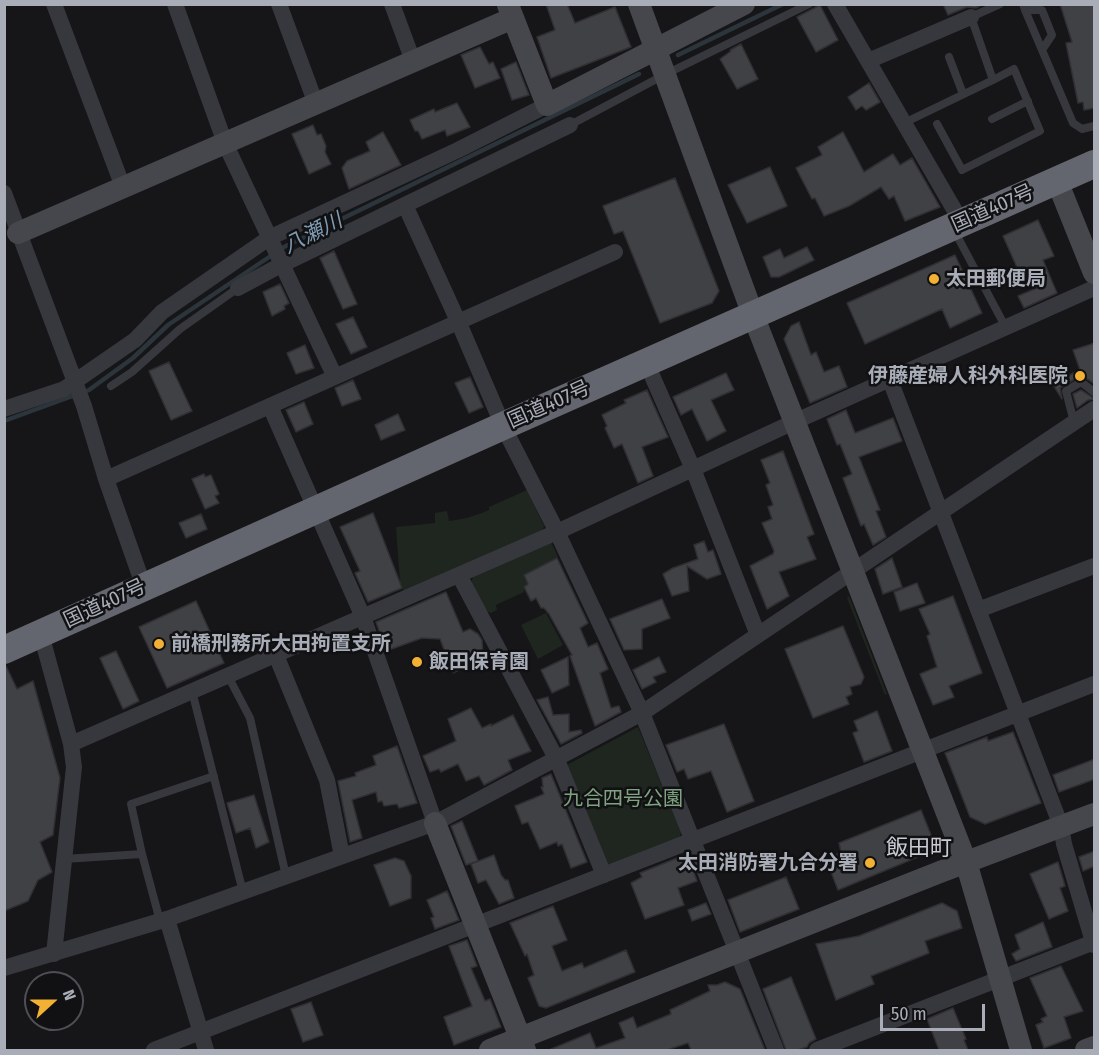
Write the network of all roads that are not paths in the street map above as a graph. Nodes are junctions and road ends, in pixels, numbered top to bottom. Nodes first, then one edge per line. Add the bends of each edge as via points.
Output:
1 (54, 4) edge
2 (175, 4) edge
3 (279, 4) edge
4 (392, 4) edge
5 (639, 4) edge
6 (744, 4) edge
7 (809, 4) edge
8 (836, 4) edge
9 (1000, 4) edge
10 (1024, 7) edge
11 (510, 11) edge
12 (971, 17) junction
13 (656, 48) junction
14 (1042, 50) junction
15 (949, 57) dead end
16 (413, 61) junction
17 (868, 61) junction
18 (666, 74) junction
19 (993, 80) junction
20 (963, 94) junction
21 (1028, 101) junction
22 (316, 104) junction
23 (547, 105) junction
24 (992, 119) dead end
25 (904, 123) junction
26 (937, 124) dead end
27 (570, 125) joint
28 (1095, 126) edge
29 (225, 143) junction
30 (1095, 164) edge
31 (1057, 181) junction
32 (123, 188) junction
33 (4, 193) edge
34 (405, 205) junction
35 (958, 225) junction
36 (11, 236) edge
37 (275, 252) junction
38 (615, 252) dead end
39 (1095, 273) edge
40 (238, 288) joint
41 (1095, 288) edge
42 (753, 315) junction
43 (459, 321) junction
44 (1006, 328) junction
45 (646, 362) junction
46 (335, 377) junction
47 (890, 380) junction
48 (75, 382) junction
49 (111, 386) dead end
50 (1095, 392) edge
51 (270, 406) junction
52 (4, 409) edge
53 (1095, 409) edge
54 (796, 421) junction
55 (1074, 423) junction
56 (503, 426) junction
57 (693, 469) junction
58 (106, 479) junction
59 (316, 510) junction
60 (941, 513) junction
61 (557, 532) junction
62 (1095, 566) edge
63 (853, 570) junction
64 (459, 575) junction
65 (144, 587) junction
66 (978, 610) junction
67 (363, 616) junction
68 (41, 634) junction
69 (758, 634) junction
70 (4, 650) edge
71 (276, 655) junction
72 (228, 676) junction
73 (1095, 684) edge
74 (192, 691) junction
75 (642, 713) junction
76 (1017, 714) junction
77 (71, 744) junction
78 (923, 751) junction
79 (556, 760) junction
80 (214, 776) junction
81 (1095, 813) edge
82 (435, 823) junction
83 (1061, 826) junction
84 (692, 842) junction
85 (142, 854) junction
86 (342, 856) junction
87 (64, 859) junction
88 (966, 862) junction
89 (604, 875) junction
90 (286, 876) junction
91 (243, 892) junction
92 (164, 920) junction
93 (476, 927) junction
94 (1094, 943) edge
95 (738, 952) junction
96 (54, 954) junction
97 (4, 968) edge
98 (1000, 978) junction
99 (201, 1032) junction
100 (523, 1045) edge
101 (1095, 1047) edge
102 (154, 1050) edge
103 (206, 1050) edge
104 (490, 1050) edge
105 (776, 1050) edge
106 (817, 1050) edge
107 (1021, 1050) edge
108 (1086, 1050) edge

1 - 32 street
2 - 29 street
3 - 22 street
4 - 16 street
5 - 13 street
6 - 13 street
7 - 18 lane
8 - 17 street
9 - 12 lane
10 - 14 lane
10 - 14 lane via 1042,10 1052,35
11 - 16 street
11 - 23 street
12 - 17 street
12 - 19 lane
13 - 18 street
13 - 23 street
14 - 28 lane via 1072,123 1082,129
15 - 20 lane
16 - 22 street
17 - 25 street
18 - 27 lane
18 - 42 street
19 - 20 lane
19 - 21 lane via 1014,69
20 - 25 lane
21 - 24 lane
21 - 26 lane via 1040,131 962,170
22 - 29 street
23 - 37 street
25 - 35 street
27 - 34 street
29 - 32 street
29 - 37 street
30 - 31 highway, 国道407号
31 - 35 highway, 国道407号
31 - 39 street
32 - 36 street
33 - 36 street
34 - 37 street
34 - 43 street
35 - 42 highway, 国道407号
35 - 44 lane
36 - 48 street
37 - 40 street
37 - 46 street
37 - 48 street via 162,312 135,340
38 - 43 street
40 - 49 lane
41 - 44 street
42 - 45 highway, 国道407号
42 - 54 street
43 - 46 street
43 - 56 street
44 - 47 street
45 - 56 highway, 国道407号
45 - 57 street
46 - 51 street
47 - 54 street
47 - 60 street
48 - 52 street
48 - 58 street
50 - 55 lane via 1080,382 1066,391
51 - 58 street
51 - 59 street
53 - 55 street
54 - 57 street
54 - 63 street
55 - 60 street
56 - 59 highway, 国道407号
56 - 61 street
57 - 61 street
57 - 69 street
58 - 65 street
59 - 65 highway, 国道407号
59 - 67 street
60 - 63 street
60 - 66 street
61 - 64 street
61 - 75 street
62 - 66 street
63 - 69 street
63 - 78 street
64 - 67 street
64 - 79 street
65 - 68 highway, 国道407号
66 - 76 street
67 - 71 street
67 - 82 street
68 - 70 highway, 国道407号
68 - 77 street
69 - 75 street
71 - 72 street
71 - 86 street via 327,780
72 - 74 street
72 - 90 lane via 250,718
73 - 76 street
74 - 77 street
74 - 80 lane
75 - 79 street
75 - 84 street
76 - 78 street
76 - 83 street
77 - 87 street via 74,767
78 - 84 street
78 - 88 street
79 - 82 street
79 - 89 street
80 - 85 lane via 131,804
80 - 91 lane
81 - 83 street
82 - 86 street
82 - 93 street
83 - 88 street
83 - 94 street
84 - 89 street
84 - 95 street
85 - 87 lane
85 - 92 lane
86 - 90 street
87 - 96 street
88 - 95 street
88 - 98 street
89 - 93 street
90 - 91 street
91 - 92 street
92 - 96 street
92 - 99 street
93 - 99 street
93 - 100 street
94 - 98 street
95 - 100 street
95 - 105 street
96 - 97 street
98 - 106 street
98 - 107 street
99 - 102 street
99 - 103 street
100 - 104 street
101 - 108 street

